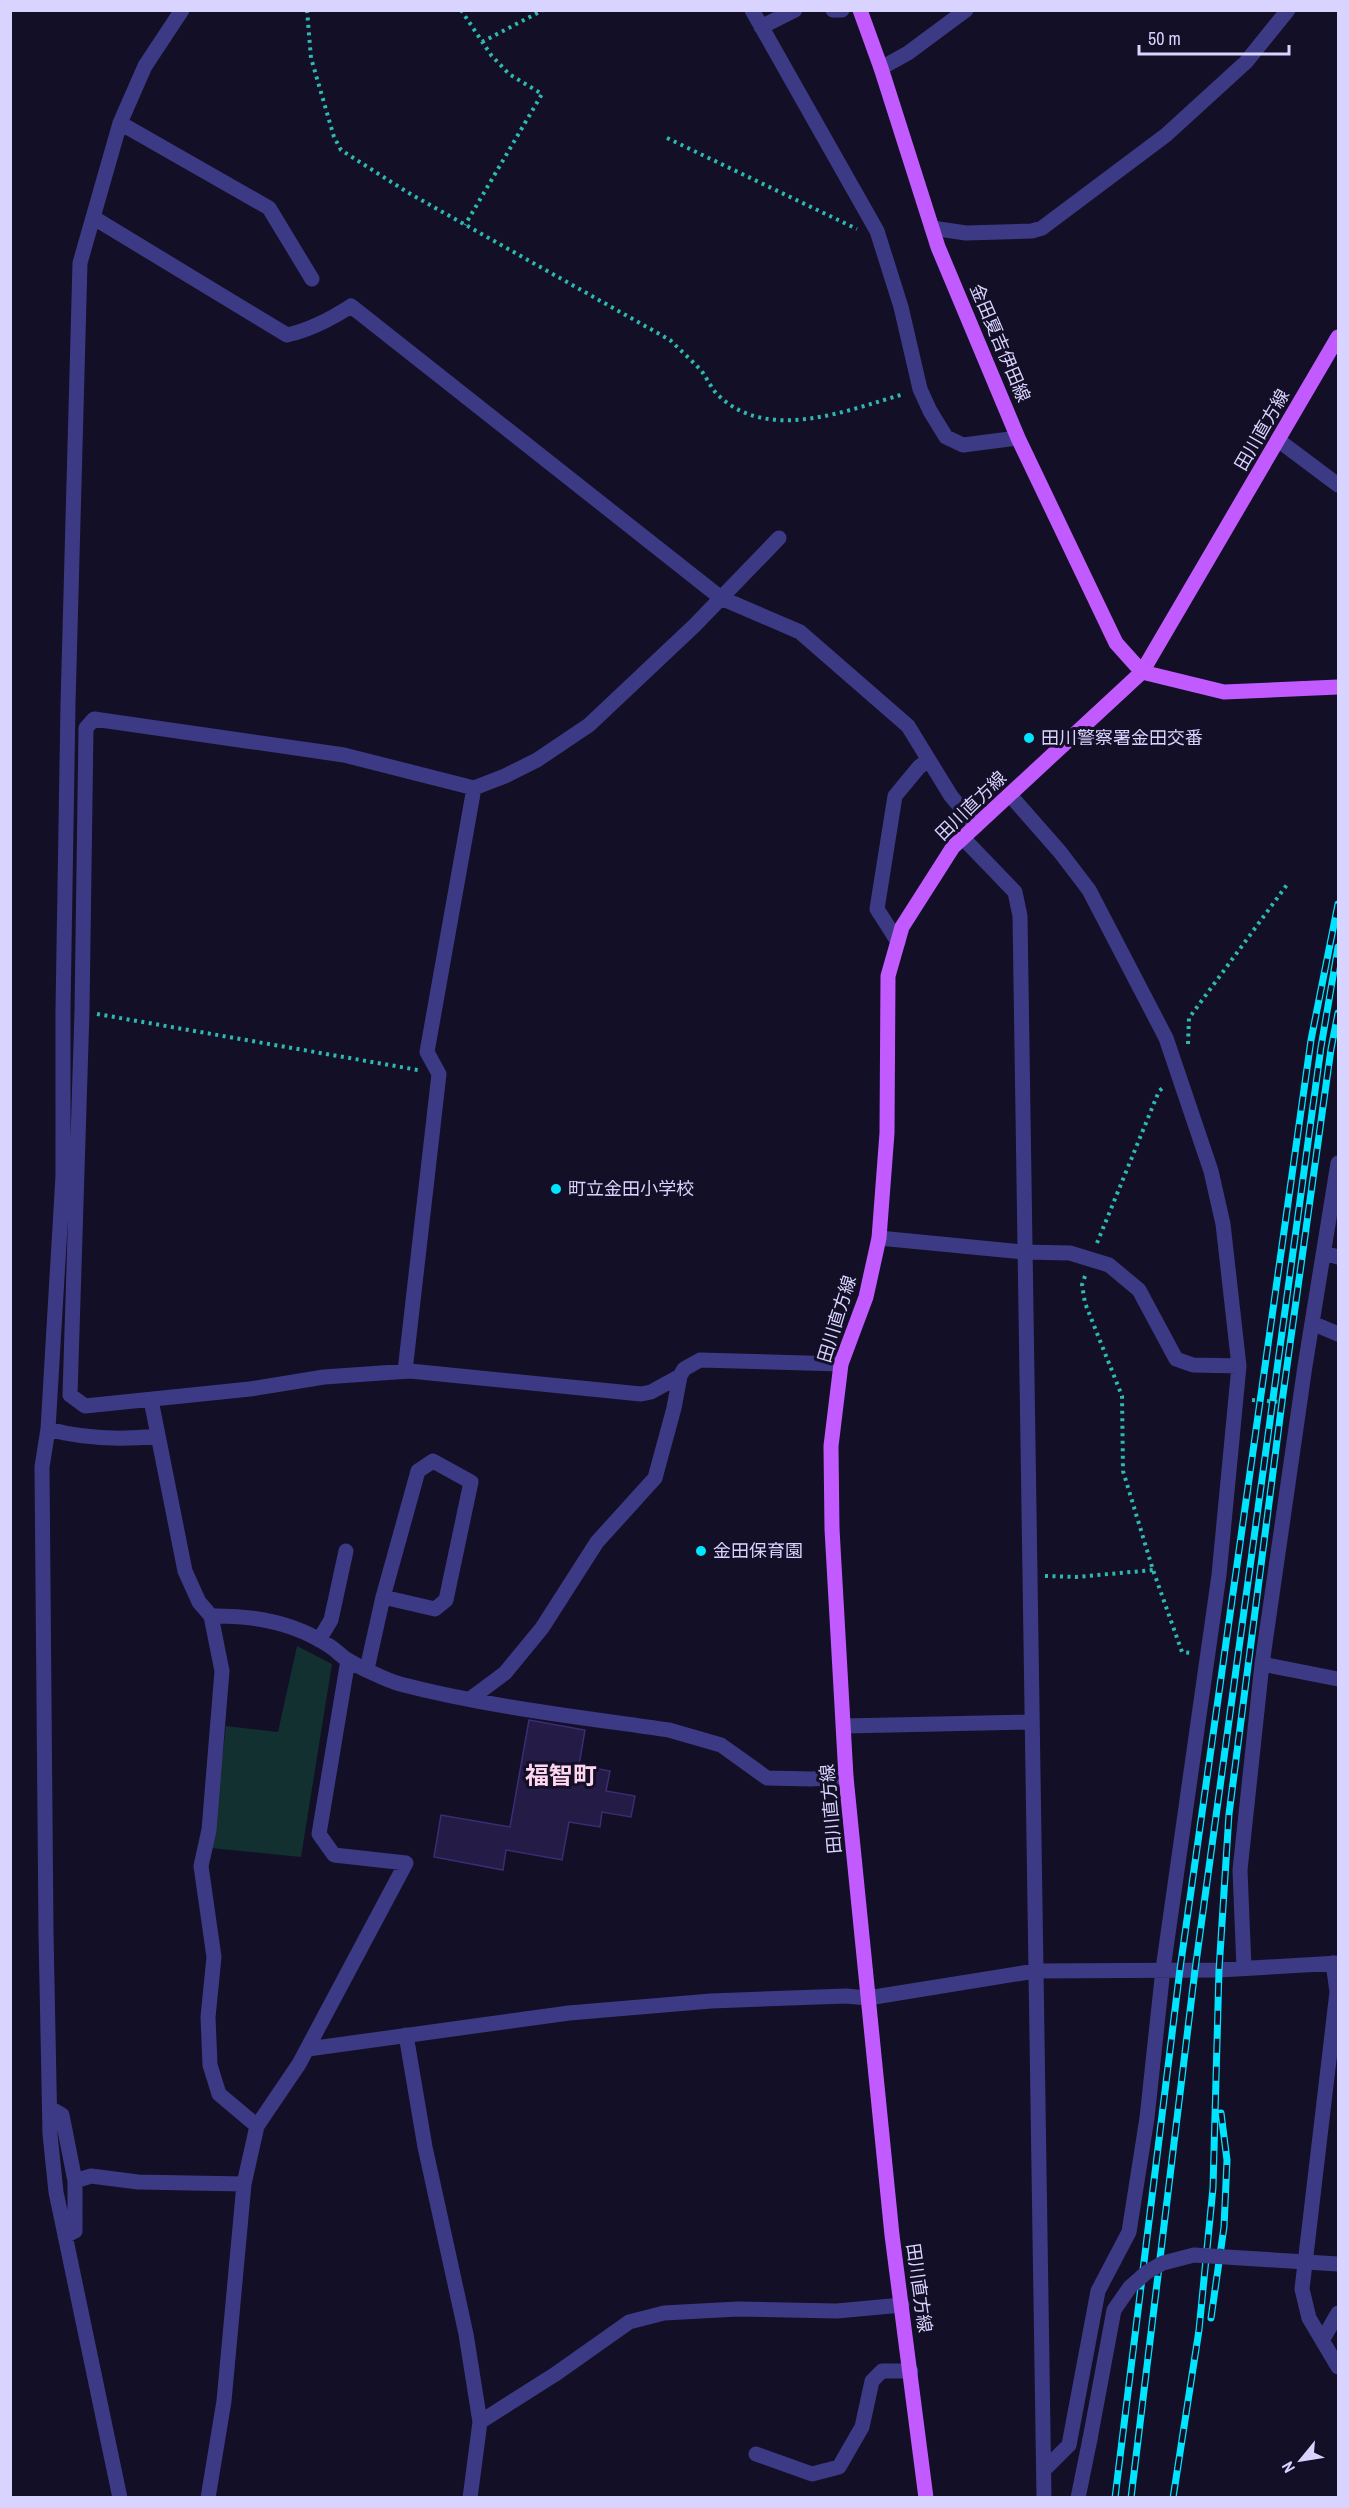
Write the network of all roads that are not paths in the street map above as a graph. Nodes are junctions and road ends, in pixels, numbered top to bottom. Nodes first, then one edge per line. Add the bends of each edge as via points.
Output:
1 (182, 10) edge
2 (752, 10) edge
3 (795, 10) edge
4 (832, 10) edge
5 (842, 10) edge
6 (860, 10) edge
7 (966, 10) edge
8 (1288, 10) edge
9 (761, 27) junction
10 (881, 68) junction
11 (120, 123) junction
12 (94, 218) junction
13 (932, 228) junction
14 (312, 279) dead end
15 (1338, 337) edge
16 (1018, 438) junction
17 (1278, 440) junction
18 (1338, 484) edge
19 (779, 538) dead end
20 (721, 598) junction
21 (1142, 672) junction
22 (1338, 687) edge
23 (929, 760) junction
24 (474, 788) junction
25 (1010, 795) junction
26 (976, 826) junction
27 (963, 838) junction
28 (64, 931) junction
29 (83, 934) junction
30 (898, 942) junction
31 (1338, 1163) edge
32 (879, 1238) junction
33 (1024, 1252) junction
34 (1331, 1255) edge
35 (1312, 1323) junction
36 (1338, 1334) edge
37 (841, 1364) junction
38 (1239, 1366) junction
39 (405, 1371) junction
40 (680, 1376) junction
41 (151, 1400) junction
42 (48, 1429) junction
43 (158, 1436) junction
44 (346, 1551) dead end
45 (383, 1597) junction
46 (211, 1616) junction
47 (319, 1640) junction
48 (348, 1660) junction
49 (1262, 1664) junction
50 (367, 1669) junction
51 (1338, 1679) edge
52 (470, 1699) junction
53 (1031, 1722) junction
54 (844, 1725) junction
55 (846, 1776) junction
56 (1336, 1963) edge
57 (1244, 1968) junction
58 (1163, 1969) junction
59 (1035, 1971) junction
60 (868, 1998) junction
61 (406, 2035) junction
62 (308, 2049) junction
63 (50, 2108) junction
64 (257, 2126) junction
65 (75, 2181) junction
66 (244, 2184) junction
67 (65, 2236) junction
68 (1338, 2264) edge
69 (902, 2305) junction
70 (1338, 2313) edge
71 (1323, 2339) junction
72 (1338, 2367) edge
73 (911, 2371) junction
74 (480, 2422) junction
75 (756, 2454) dead end
76 (1045, 2469) junction
77 (120, 2498) edge
78 (208, 2498) edge
79 (470, 2498) edge
80 (926, 2498) edge
81 (1044, 2498) edge
82 (1078, 2498) edge

1 - 11 street via 144,66
2 - 9 street
3 - 9 street
4 - 5 street
6 - 10 main road, 金田夏吉伊田線
7 - 10 street
8 - 13 street via 1246,62 1166,135 1042,228 966,233
9 - 16 street via 877,231 901,307 920,390 946,437 963,445
10 - 13 main road, 金田夏吉伊田線
11 - 12 street
11 - 14 street via 269,208
12 - 20 street via 288,335 351,306
12 - 28 street via 80,263
13 - 16 main road, 金田夏吉伊田線
15 - 17 main road, 田川直方線
16 - 21 main road, 金田夏吉伊田線 via 1116,643
17 - 18 street
17 - 21 main road, 田川直方線
19 - 20 street
20 - 23 street via 800,632 908,726
20 - 24 street via 589,725 537,760
21 - 22 main road via 1224,692
21 - 25 main road, 田川直方線
23 - 26 street
23 - 30 street via 895,796 877,909
24 - 29 street via 344,755 94,719 86,728
24 - 39 street via 427,1052 440,1074
25 - 26 main road, 田川直方線
25 - 38 street via 1089,890 1166,1038 1211,1171 1223,1224
26 - 27 main road, 田川直方線
27 - 30 main road, 田川直方線 via 953,847 902,927
27 - 33 street via 1015,892 1020,916
28 - 29 street
28 - 42 street via 63,1176
29 - 41 street via 70,1395 85,1406
30 - 32 main road, 田川直方線 via 888,976 887,1132
31 - 34 street
32 - 33 street
32 - 37 main road, 田川直方線 via 866,1297
33 - 38 street via 1070,1253 1109,1265 1139,1290 1176,1359 1192,1365
33 - 53 street
34 - 35 street
35 - 36 street
35 - 49 street
37 - 40 street via 700,1360
37 - 54 main road, 田川直方線 via 831,1446
38 - 58 street via 1226,1516
39 - 40 street via 641,1395
39 - 41 street via 324,1377
40 - 52 street via 655,1478 597,1542 542,1628 506,1673
41 - 43 street
42 - 43 street via 70,1435 130,1439
42 - 63 street via 42,1467
43 - 46 street via 184,1571 199,1602
44 - 47 street via 331,1620
45 - 45 street via 418,1471 433,1461 471,1482 446,1600 435,1609
45 - 50 street
46 - 47 street via 279,1622
46 - 64 street via 222,1671 209,1830 201,1866 214,1957 208,2017 210,2065 219,2094
47 - 48 street
48 - 50 street
48 - 62 street via 319,1834 334,1855 406,1863
49 - 51 street
49 - 57 street via 1240,1870
50 - 52 street via 398,1683
52 - 55 street via 697,1737 721,1745 767,1778
53 - 54 street
53 - 59 street
54 - 55 main road, 田川直方線
55 - 60 main road, 田川直方線
56 - 57 street
56 - 71 street via 1337,1992 1302,2289 1309,2318
57 - 58 street
58 - 59 street
58 - 76 street via 1147,2118 1129,2232 1098,2291 1069,2445
59 - 60 street
59 - 76 street
60 - 61 street via 711,2001 569,2013
60 - 69 main road, 田川直方線
61 - 62 street
61 - 74 street
62 - 64 street
63 - 65 street via 62,2115
63 - 67 street via 56,2192
64 - 66 street
65 - 66 street via 91,2176 138,2182
65 - 67 street via 75,2231
66 - 78 street via 224,2401
67 - 77 street
68 - 82 street, bridge via 1194,2255 1147,2271 1114,2310
69 - 73 main road, 田川直方線
69 - 74 street via 837,2311 738,2309 675,2313 629,2322
70 - 71 street
71 - 72 street
73 - 75 street via 882,2371 872,2381 862,2427 839,2467 812,2474
73 - 80 main road, 田川直方線
74 - 79 street
76 - 81 street

